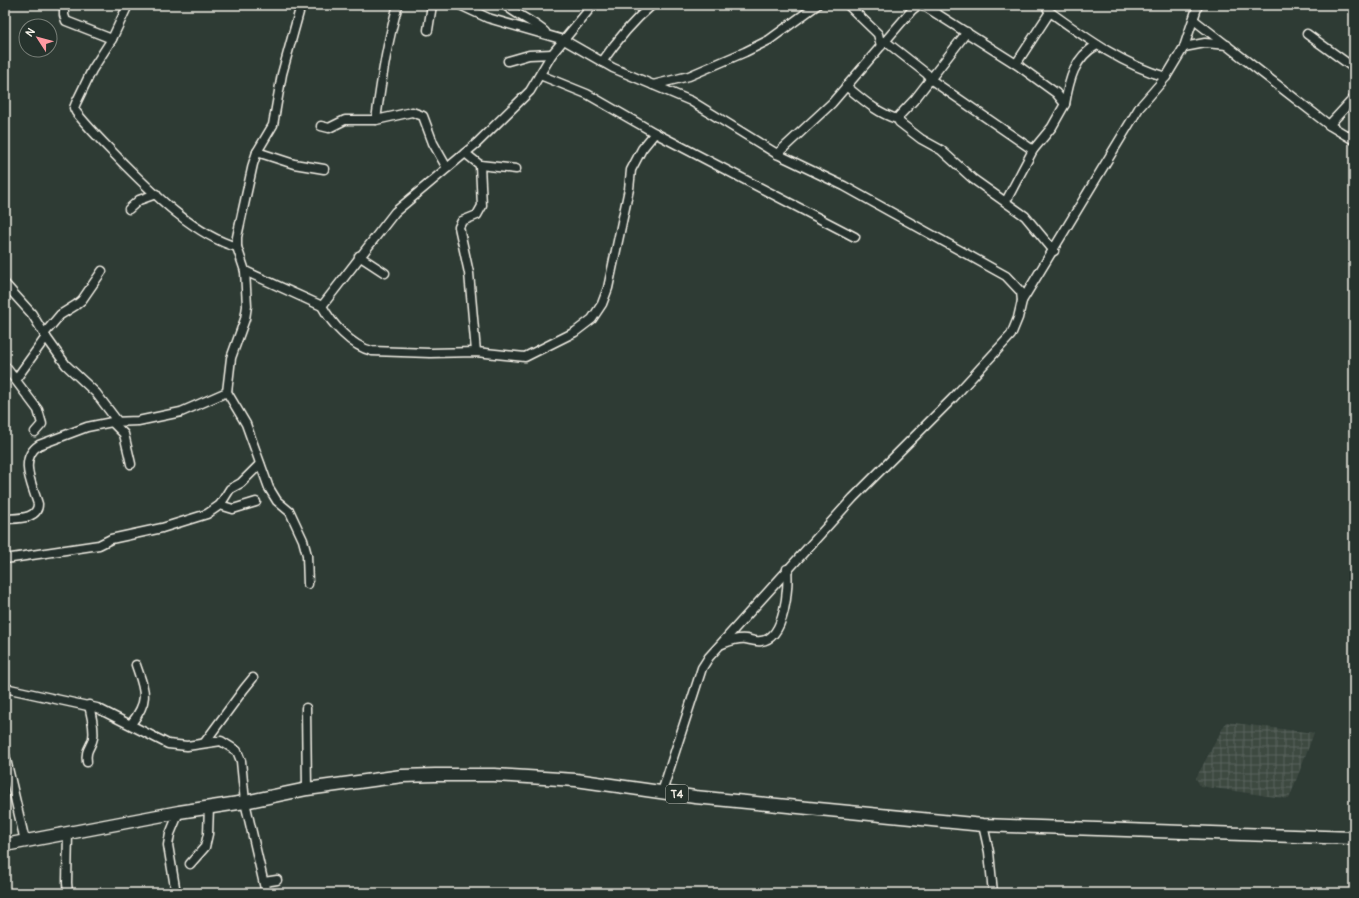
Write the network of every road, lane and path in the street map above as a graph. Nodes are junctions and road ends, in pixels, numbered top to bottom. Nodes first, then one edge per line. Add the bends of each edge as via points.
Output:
1 (64, 5) edge
2 (128, 5) edge
3 (301, 5) edge
4 (398, 5) edge
5 (432, 5) edge
6 (460, 5) edge
7 (505, 5) edge
8 (592, 5) edge
9 (652, 5) edge
10 (817, 5) edge
11 (848, 5) edge
12 (1045, 5) edge
13 (1198, 5) edge
14 (1050, 12) junction
15 (1194, 20) junction
16 (428, 30) dead end
17 (967, 32) junction
18 (893, 33) junction
19 (548, 34) junction
20 (878, 34) junction
21 (1307, 34) dead end
22 (112, 39) junction
23 (564, 40) junction
24 (883, 44) junction
25 (1097, 45) junction
26 (1227, 45) junction
27 (1184, 47) junction
28 (552, 54) junction
29 (508, 61) dead end
30 (602, 62) junction
31 (1016, 64) junction
32 (1354, 68) edge
33 (540, 75) junction
34 (1166, 77) junction
35 (930, 79) junction
36 (654, 85) junction
37 (846, 86) junction
38 (1354, 98) edge
39 (1065, 104) junction
40 (378, 108) junction
41 (386, 119) junction
42 (897, 119) junction
43 (376, 120) junction
44 (1329, 125) junction
45 (321, 126) dead end
46 (655, 133) junction
47 (1354, 140) edge
48 (1033, 150) junction
49 (258, 152) junction
50 (466, 153) junction
51 (777, 154) junction
52 (480, 165) junction
53 (447, 168) junction
54 (324, 169) dead end
55 (516, 169) dead end
56 (156, 194) junction
57 (1006, 201) junction
58 (129, 209) dead end
59 (855, 237) dead end
60 (237, 247) junction
61 (1054, 251) junction
62 (359, 256) junction
63 (102, 270) dead end
64 (245, 271) junction
65 (385, 273) dead end
66 (5, 284) edge
67 (1022, 301) junction
68 (322, 306) junction
69 (45, 336) junction
70 (476, 352) junction
71 (5, 366) edge
72 (16, 379) junction
73 (227, 392) junction
74 (115, 422) junction
75 (35, 432) dead end
76 (131, 464) dead end
77 (260, 464) junction
78 (256, 502) dead end
79 (220, 505) junction
80 (5, 519) edge
81 (5, 559) edge
82 (787, 569) junction
83 (308, 584) dead end
84 (719, 645) junction
85 (136, 665) dead end
86 (253, 678) dead end
87 (5, 688) edge
88 (89, 705) junction
89 (306, 708) dead end
90 (131, 724) junction
91 (205, 742) junction
92 (5, 755) edge
93 (87, 762) dead end
94 (306, 789) junction
95 (662, 792) junction
96 (245, 802) junction
97 (209, 807) junction
98 (179, 812) junction
99 (983, 825) junction
100 (68, 832) junction
101 (1354, 838) edge
102 (25, 841) junction
103 (5, 845) edge
104 (190, 864) dead end
105 (277, 880) dead end
106 (264, 882) junction
107 (68, 893) edge
108 (176, 893) edge
109 (266, 893) edge
110 (993, 893) edge

1 - 22 street via 66,21
2 - 22 street
3 - 49 street via 282,74 273,125
4 - 40 street
5 - 16 street
6 - 19 street via 488,18
7 - 19 street
8 - 23 street
9 - 30 street via 633,21
10 - 36 street via 769,40 745,52 689,76
11 - 20 street
12 - 14 street
13 - 15 street
14 - 25 street
14 - 31 street
15 - 26 street
15 - 27 street
17 - 18 street via 921,6 912,10
17 - 31 street
17 - 35 street
18 - 20 street
18 - 24 street
19 - 23 street
20 - 24 street
21 - 32 street
22 - 56 street via 92,70 74,108 95,134
23 - 28 street
23 - 30 street
24 - 35 street via 927,74
24 - 37 street
25 - 34 street via 1144,70
25 - 39 street via 1082,57 1074,69
26 - 27 street via 1205,44
26 - 44 street
27 - 34 street
28 - 29 street
28 - 33 street
30 - 36 street
31 - 39 street via 1056,93
33 - 46 street via 586,94
33 - 50 street via 520,102
34 - 61 street via 1139,108
35 - 42 street
35 - 48 street
36 - 51 street via 705,109
37 - 42 street via 884,115
37 - 51 street
38 - 44 street
39 - 48 street via 1052,127
40 - 41 street
40 - 43 street
41 - 43 street
41 - 53 street via 412,112 423,116 433,143
42 - 57 street via 904,127 941,150 973,178
43 - 45 street via 351,119 329,128
44 - 47 street
46 - 59 street
46 - 70 street via 642,149 631,170 608,288 602,304 592,319 575,332 525,357
48 - 57 street
49 - 54 street via 294,164
49 - 60 street via 237,237
50 - 52 street
50 - 53 street
51 - 67 street via 844,186 1006,276 1021,292
52 - 55 street
52 - 70 street via 482,206 477,215 462,221 459,227 469,272
53 - 62 street via 395,212
56 - 58 street via 139,200
56 - 60 street via 213,237
57 - 61 street via 1035,227
60 - 64 street
61 - 67 street
62 - 65 street
62 - 68 street
63 - 69 street via 82,300 60,315
64 - 68 street
64 - 73 street via 247,306 231,358
66 - 69 street via 32,314
67 - 82 street via 1010,335 975,375 882,467
68 - 70 street via 338,328 364,349 430,353
69 - 72 street
69 - 74 street via 66,365 96,393
71 - 72 street
72 - 75 street via 38,410 42,424
73 - 74 street via 181,412 138,421
73 - 77 street via 246,424
74 - 76 street via 124,434
74 - 80 street via 76,430 33,450 26,465 38,508 32,516
77 - 79 street via 230,489
77 - 83 street via 271,492 290,512 303,540 307,555
78 - 79 street via 233,509
79 - 81 street via 199,517 99,545
82 - 84 street
82 - 84 street via 785,610 768,639 738,639
84 - 95 street via 702,668
85 - 90 street via 145,697 144,706
86 - 91 street
87 - 88 street
88 - 90 street
88 - 93 street via 94,733 92,743 86,750
89 - 94 street
90 - 91 street via 176,746
91 - 96 street via 220,742 237,751 241,760
92 - 102 street
94 - 95 highway, T4 via 402,776 494,775 576,780
94 - 96 highway, T4
95 - 99 highway, T4
96 - 97 highway, T4
96 - 106 street
97 - 98 highway, T4
97 - 104 street via 205,847
98 - 100 highway, T4
98 - 108 street via 168,845
99 - 101 highway, T4
99 - 110 street via 989,852
100 - 102 highway, T4
100 - 107 street
102 - 103 highway, T4
105 - 106 street
106 - 109 street

